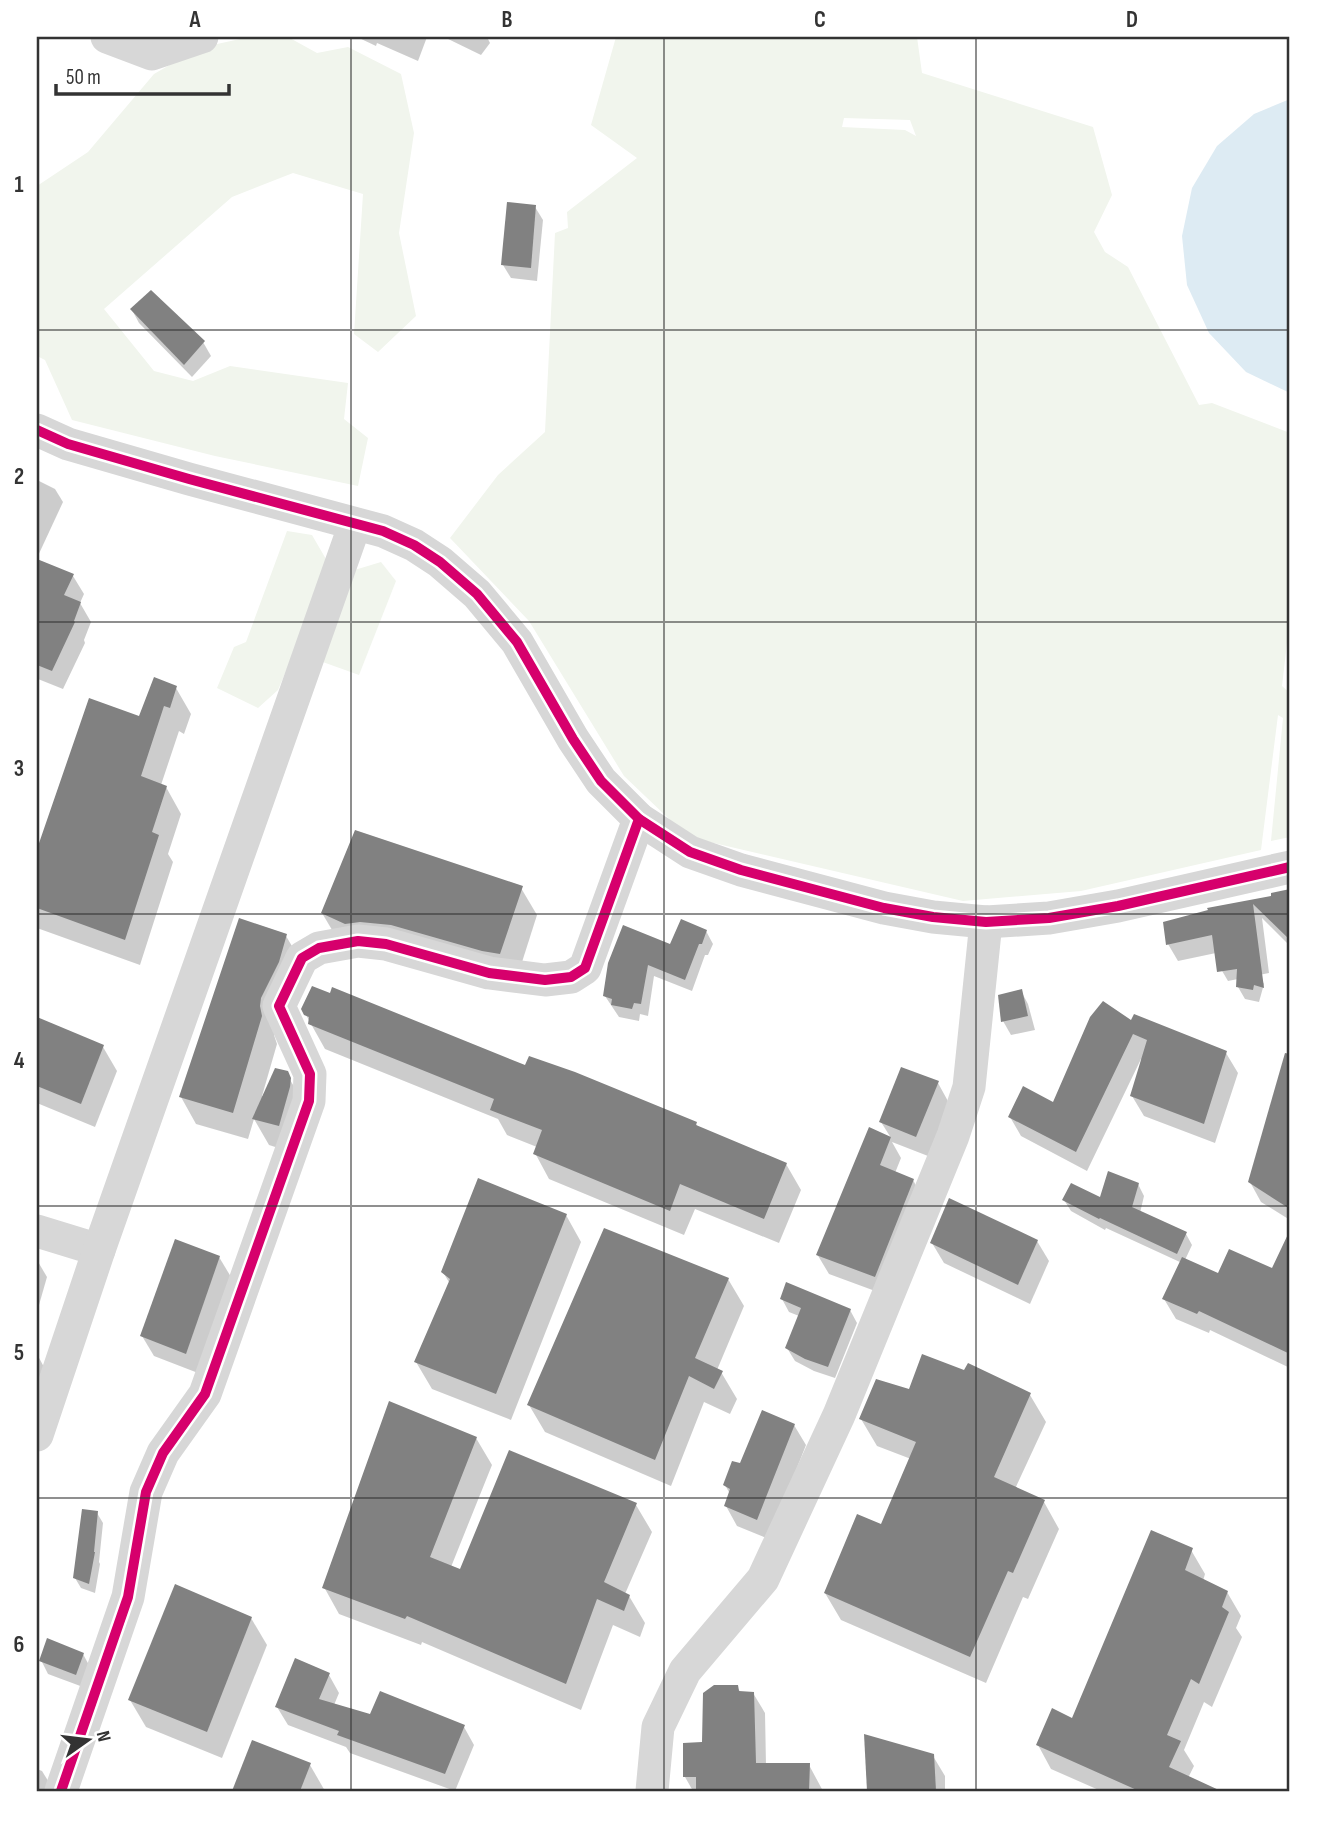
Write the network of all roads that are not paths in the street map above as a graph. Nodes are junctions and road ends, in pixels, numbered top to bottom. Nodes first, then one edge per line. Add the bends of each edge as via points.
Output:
1 (107, 37) edge
2 (202, 37) edge
3 (37, 430) edge
4 (355, 524) junction
5 (639, 819) junction
6 (1290, 867) edge
7 (986, 922) junction
8 (37, 1231) edge
9 (99, 1250) junction
10 (37, 1435) edge
11 (61, 1791) edge
12 (652, 1791) edge

1 - 2 street via 152,54
3 - 4 street via 68,444
4 - 5 street via 414,545 477,594 517,642 601,781
4 - 9 street
5 - 7 street via 690,852 741,870 884,908
5 - 11 street via 585,968 571,977 545,980 489,973 386,944 358,941 319,948 302,958 279,1006 310,1074 309,1101 205,1394 163,1453 146,1492 128,1597
6 - 7 street via 1118,906 1049,918
7 - 12 street via 969,1087 953,1136 839,1415 763,1579 685,1671 658,1727
8 - 9 street
9 - 10 street

